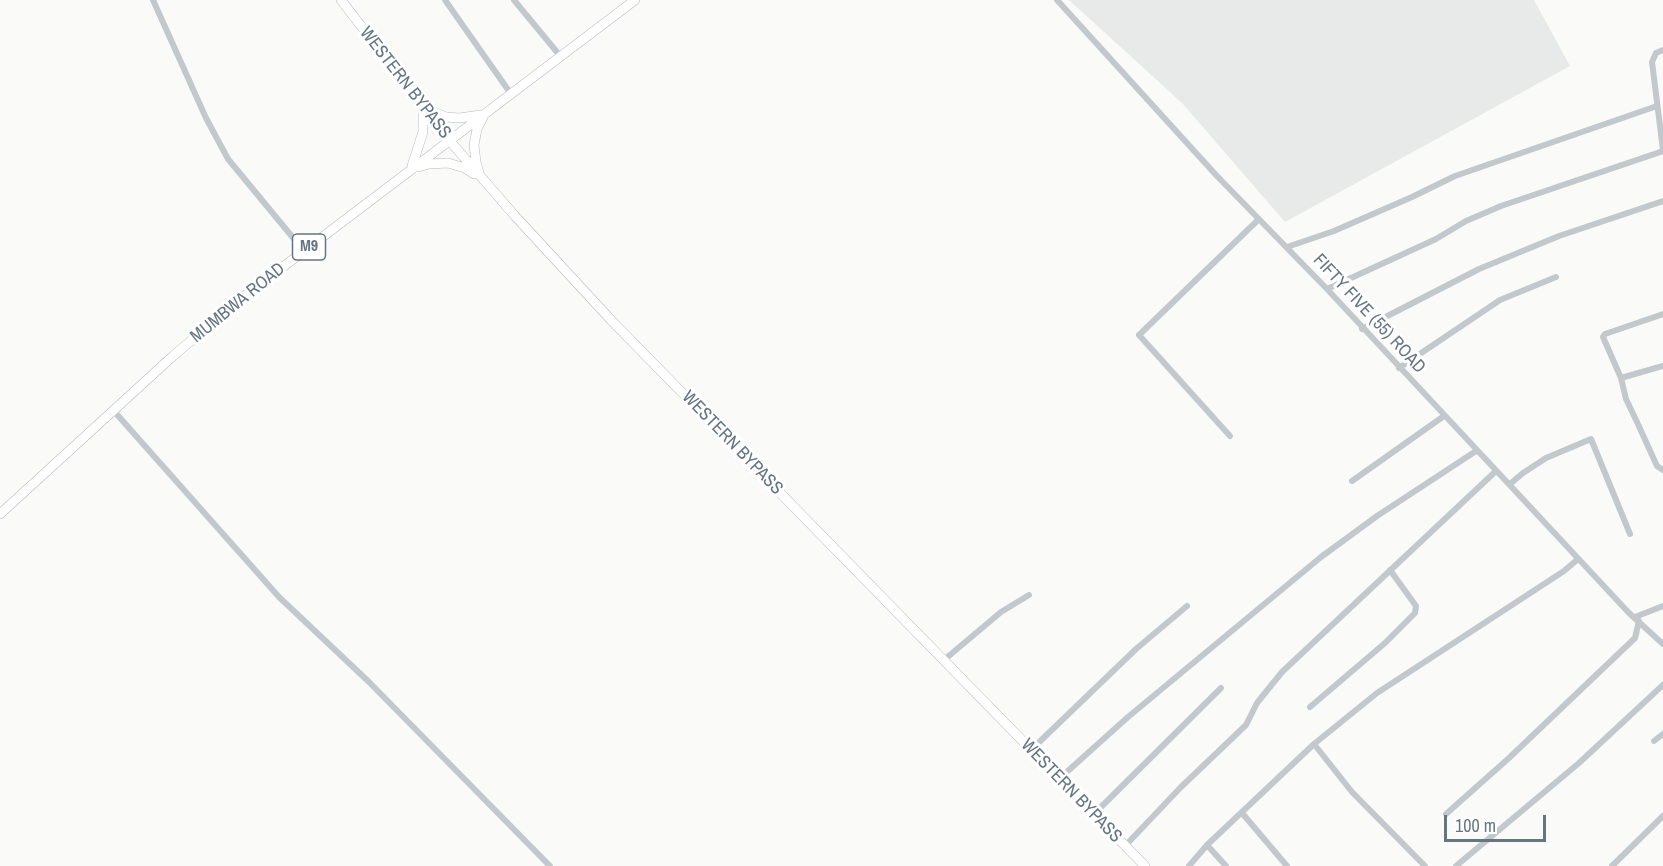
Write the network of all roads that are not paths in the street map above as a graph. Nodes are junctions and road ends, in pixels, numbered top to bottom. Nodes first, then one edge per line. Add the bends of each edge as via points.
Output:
1 (153, 0) edge
2 (341, 0) edge
3 (445, 0) edge
4 (514, 0) edge
5 (635, 0) edge
6 (1057, 0) edge
7 (1663, 50) edge
8 (561, 57) junction
9 (511, 94) junction
10 (1658, 106) junction
11 (423, 107) junction
12 (484, 114) junction
13 (449, 140) junction
14 (1663, 150) edge
15 (411, 169) junction
16 (481, 178) junction
17 (1663, 201) edge
18 (1259, 219) junction
19 (1287, 247) junction
20 (304, 251) junction
21 (1556, 277) dead end
22 (1327, 289) junction
23 (1663, 314) edge
24 (1362, 329) junction
25 (1663, 366) edge
26 (1399, 368) junction
27 (1621, 378) junction
28 (113, 410) junction
29 (1444, 416) junction
30 (1230, 436) dead end
31 (1476, 451) junction
32 (1663, 470) edge
33 (1496, 471) junction
34 (1352, 481) dead end
35 (1510, 484) junction
36 (0, 514) edge
37 (1630, 534) dead end
38 (1578, 559) junction
39 (1390, 570) junction
40 (1029, 595) dead end
41 (1187, 606) dead end
42 (1663, 606) edge
43 (1637, 619) junction
44 (1663, 644) edge
45 (944, 660) junction
46 (1663, 685) edge
47 (1221, 688) dead end
48 (1310, 707) dead end
49 (1663, 734) edge
50 (1654, 741) dead end
51 (1314, 744) junction
52 (1032, 749) junction
53 (1060, 778) junction
54 (1242, 813) junction
55 (1094, 814) junction
56 (1446, 814) dead end
57 (1663, 816) edge
58 (1208, 845) junction
59 (1125, 846) junction
60 (550, 866) edge
61 (1145, 866) edge
62 (1189, 866) edge
63 (1226, 866) edge
64 (1287, 866) edge
65 (1425, 866) edge
66 (1456, 866) edge
67 (1611, 866) edge

1 - 20 street via 228,159
2 - 11 main road, WESTERN BYPASS
3 - 9 street
4 - 8 street
5 - 8 main road, MUMBWA ROAD / M9
6 - 18 street, FIFTY FIVE (55) ROAD
7 - 10 street via 1656,53 1652,62
8 - 9 main road, MUMBWA ROAD / M9
9 - 12 main road, MUMBWA ROAD / M9
10 - 14 street
10 - 19 street via 1455,176 1344,227
11 - 12 main road via 446,117
11 - 13 main road, WESTERN BYPASS
11 - 15 main road via 423,132
12 - 13 main road, MUMBWA ROAD / M9
12 - 16 main road via 474,145
13 - 15 main road, MUMBWA ROAD / M9
13 - 16 main road, WESTERN BYPASS
14 - 22 street via 1484,213
15 - 16 main road via 448,163
15 - 20 main road, MUMBWA ROAD / M9
16 - 45 main road, WESTERN BYPASS via 611,320
17 - 24 street via 1487,265
18 - 19 street, FIFTY FIVE (55) ROAD
18 - 30 street via 1139,335
19 - 22 street, FIFTY FIVE (55) ROAD
20 - 28 main road, MUMBWA ROAD / M9 via 237,301
21 - 26 street via 1500,300
22 - 24 street, FIFTY FIVE (55) ROAD
23 - 27 street via 1603,337
24 - 26 street, FIFTY FIVE (55) ROAD
25 - 27 street
26 - 29 street, FIFTY FIVE (55) ROAD
27 - 32 street via 1626,399 1657,466
28 - 36 main road, MUMBWA ROAD / M9
28 - 60 street via 279,597 369,682
29 - 31 street, FIFTY FIVE (55) ROAD
29 - 34 street
31 - 33 street, FIFTY FIVE (55) ROAD
31 - 53 street via 1321,557
33 - 35 street, FIFTY FIVE (55) ROAD
33 - 39 street
35 - 37 street via 1546,458 1591,439
35 - 38 street, FIFTY FIVE (55) ROAD
38 - 43 street, FIFTY FIVE (55) ROAD
38 - 51 street via 1377,693
39 - 48 street via 1416,606 1415,613
39 - 59 street via 1282,672 1257,703 1246,725
40 - 45 street via 1001,612
41 - 52 street
42 - 43 street
43 - 44 street, FIFTY FIVE (55) ROAD
43 - 56 street via 1635,638
45 - 52 main road, WESTERN BYPASS
46 - 66 street via 1579,763
47 - 55 street
49 - 50 street
51 - 54 street
51 - 65 street via 1352,792
52 - 53 main road, WESTERN BYPASS
53 - 55 main road, WESTERN BYPASS
54 - 58 street
54 - 64 street
55 - 59 main road, WESTERN BYPASS
57 - 67 street
58 - 62 street
58 - 63 street
59 - 61 main road, WESTERN BYPASS

